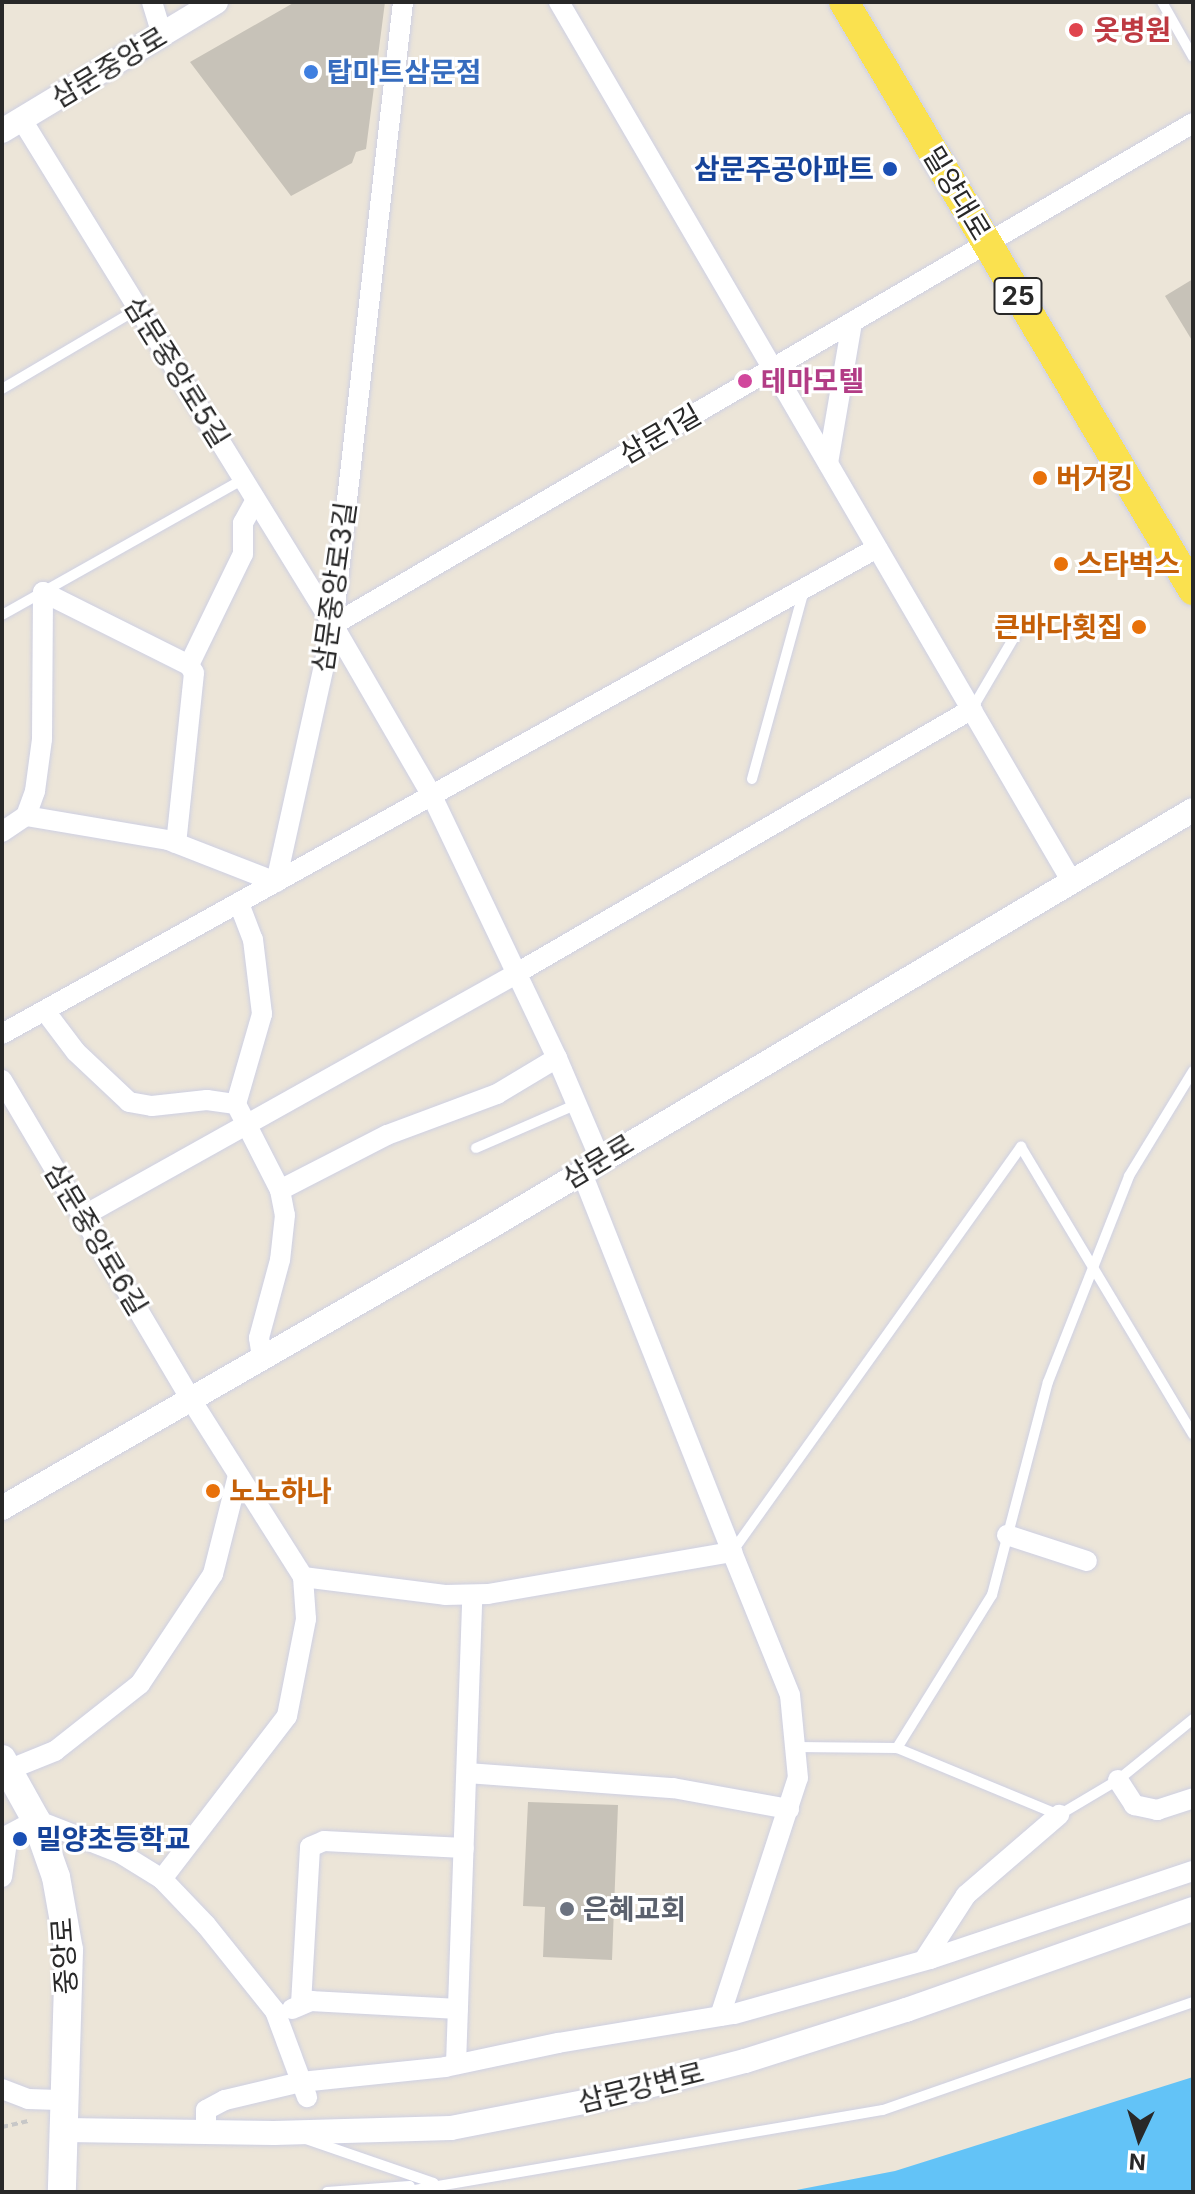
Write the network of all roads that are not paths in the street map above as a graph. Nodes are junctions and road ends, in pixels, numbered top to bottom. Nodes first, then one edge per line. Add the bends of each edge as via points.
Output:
1 (152, 2) edge
2 (216, 2) edge
3 (403, 2) edge
4 (559, 2) edge
5 (844, 2) edge
6 (1162, 2) edge
7 (162, 34) junction
8 (1193, 57) edge
9 (1193, 123) edge
10 (12, 126) edge
11 (987, 243) junction
12 (138, 309) junction
13 (852, 322) junction
14 (772, 368) junction
15 (2, 389) edge
16 (828, 463) junction
17 (243, 479) junction
18 (256, 500) junction
19 (877, 548) junction
20 (805, 588) junction
21 (1193, 590) edge
22 (43, 592) junction
23 (2, 615) edge
24 (333, 625) junction
25 (1019, 629) dead end
26 (189, 665) junction
27 (972, 709) junction
28 (752, 779) dead end
29 (432, 796) junction
30 (1193, 810) edge
31 (26, 816) junction
32 (2, 832) edge
33 (176, 843) junction
34 (276, 882) junction
35 (1072, 882) junction
36 (239, 903) junction
37 (517, 973) junction
38 (45, 1011) junction
39 (2, 1034) edge
40 (557, 1058) junction
41 (1193, 1071) edge
42 (2, 1080) edge
43 (236, 1104) junction
44 (577, 1104) junction
45 (246, 1124) junction
46 (476, 1148) dead end
47 (590, 1165) junction
48 (280, 1190) junction
49 (83, 1216) junction
50 (1093, 1267) junction
51 (262, 1357) junction
52 (190, 1398) junction
53 (1193, 1434) edge
54 (238, 1475) junction
55 (2, 1508) edge
56 (1007, 1535) junction
57 (732, 1552) junction
58 (1087, 1561) dead end
59 (303, 1577) junction
60 (472, 1595) junction
61 (1193, 1719) edge
62 (795, 1747) junction
63 (897, 1748) junction
64 (5, 1765) edge
65 (467, 1773) junction
66 (1118, 1780) junction
67 (1193, 1798) edge
68 (789, 1809) junction
69 (1059, 1815) junction
70 (36, 1820) junction
71 (464, 1848) junction
72 (1193, 1871) edge
73 (2, 1877) edge
74 (162, 1879) junction
75 (1193, 1909) edge
76 (924, 1960) junction
77 (1193, 2002) edge
78 (301, 2004) junction
79 (458, 2009) junction
80 (720, 2016) junction
81 (277, 2017) junction
82 (456, 2064) junction
83 (2, 2089) edge
84 (304, 2089) junction
85 (66, 2100) junction
86 (65, 2130) junction
87 (206, 2132) junction
88 (287, 2133) junction
89 (63, 2179) edge
90 (436, 2184) junction
91 (327, 2192) edge
92 (403, 2192) edge

1 - 7 street
2 - 7 street, 삼문중앙로
3 - 24 street, 삼문중앙로3길
4 - 14 street
5 - 11 main road, 밀양대로 / 25
6 - 8 lane
7 - 10 street, 삼문중앙로
9 - 11 street, 삼문1길
10 - 12 street, 삼문중앙로5길
11 - 13 street, 삼문1길
11 - 21 main road, 밀양대로 / 25
12 - 15 lane
12 - 17 street, 삼문중앙로5길
13 - 14 street, 삼문1길
13 - 16 street
14 - 16 street
14 - 24 street, 삼문1길
16 - 19 street
17 - 18 street, 삼문중앙로5길
17 - 22 lane
18 - 24 street, 삼문중앙로5길
18 - 26 street via 243,523 243,554
19 - 20 street
19 - 27 street
20 - 28 lane
20 - 29 street
22 - 23 lane
22 - 26 street
22 - 31 street via 42,739
24 - 29 street, 삼문중앙로5길
24 - 34 street, 삼문중앙로3길
25 - 27 lane
26 - 33 street via 194,673
27 - 35 street
27 - 37 street
29 - 34 street
29 - 37 street, 삼문중앙로5길
30 - 35 street, 삼문로
31 - 32 street
31 - 33 street
33 - 34 street
34 - 36 street
35 - 47 street, 삼문로
36 - 38 street
36 - 43 street via 253,940 262,1014
37 - 40 street, 삼문중앙로5길
37 - 45 street
38 - 39 street
38 - 43 street via 76,1052 129,1102
40 - 44 street, 삼문중앙로5길
40 - 48 street via 497,1094 387,1135
41 - 50 lane via 1129,1176
42 - 49 street, 삼문중앙로6길
43 - 45 street
44 - 46 lane
44 - 47 street, 삼문중앙로5길
45 - 48 street
45 - 49 street
47 - 51 street, 삼문로
47 - 57 street, 삼문중앙로5길
48 - 51 street via 285,1215 280,1260 259,1338
49 - 52 street, 삼문중앙로6길
50 - 53 lane
50 - 56 lane via 1048,1382
50 - 57 lane via 1021,1147
51 - 52 street, 삼문로
52 - 54 street, 삼문중앙로6길
52 - 55 street, 삼문로
54 - 59 street, 삼문중앙로6길
54 - 64 street via 213,1574 140,1684 55,1751
56 - 58 street
56 - 63 lane via 992,1595
57 - 60 street
57 - 62 street, 삼문중앙로5길 via 790,1695
59 - 60 street
59 - 74 street via 306,1619 287,1716
60 - 65 street
61 - 66 lane
62 - 63 lane
62 - 68 street, 삼문중앙로5길 via 798,1778
63 - 69 lane
64 - 70 main road, 중앙로
65 - 68 street via 673,1788
65 - 71 street
66 - 67 street via 1134,1805 1157,1810
66 - 69 lane
68 - 80 street, 삼문중앙로5길
69 - 76 street via 966,1895
70 - 73 street via 8,1835
70 - 74 street via 120,1853
70 - 85 main road, 중앙로 via 56,1877 69,1950
71 - 78 street via 324,1841 310,1847
71 - 79 street
72 - 76 street
74 - 81 street via 206,1925
75 - 88 street, 삼문강변로 via 906,2010 745,2061 599,2099 451,2128
76 - 80 street
77 - 90 lane via 883,2110
78 - 79 street via 371,2002
78 - 81 street
79 - 82 street
80 - 82 street
81 - 84 street
82 - 84 street
83 - 85 street via 28,2099
84 - 87 street via 225,2100 206,2110
85 - 86 main road, 중앙로
86 - 87 street, 삼문강변로
86 - 89 main road, 중앙로
87 - 88 street, 삼문강변로
88 - 90 lane
90 - 91 lane
90 - 92 lane

